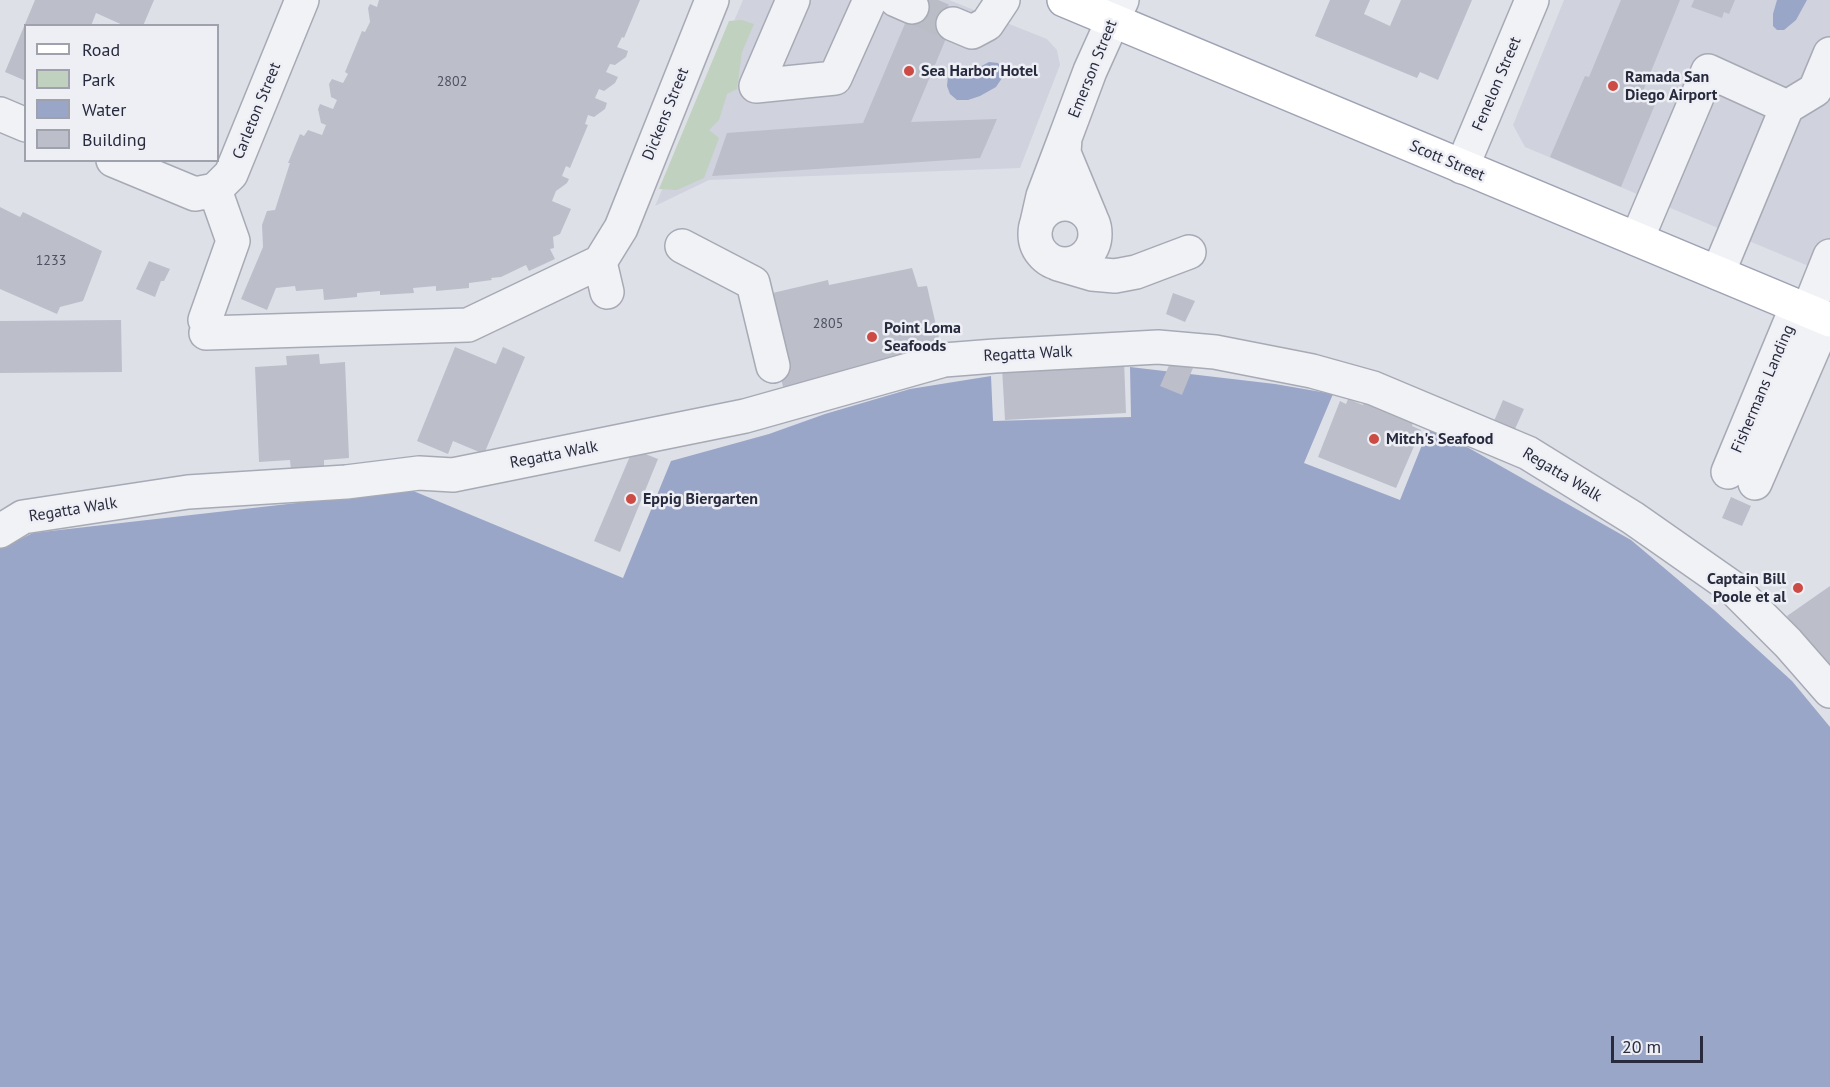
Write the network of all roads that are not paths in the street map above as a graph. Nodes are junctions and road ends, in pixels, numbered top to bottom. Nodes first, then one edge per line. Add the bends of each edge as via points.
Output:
1 (302, 0) edge
2 (712, 0) edge
3 (793, 0) edge
4 (870, 0) edge
5 (1003, 0) edge
6 (1064, 0) edge
7 (1532, 0) edge
8 (1117, 10) edge
9 (953, 24) tunnel mouth
10 (1830, 54) edge
11 (1787, 107) junction
12 (0, 114) edge
13 (24, 124) edge
14 (1065, 138) junction
15 (118, 162) edge
16 (1462, 167) junction
17 (215, 190) junction
18 (1040, 203) junction
19 (1091, 219) junction
20 (1637, 239) junction
21 (682, 246) dead end
22 (1189, 252) dead end
23 (1830, 256) edge
24 (1058, 264) junction
25 (1718, 273) junction
26 (1816, 314) edge
27 (774, 366) dead end
28 (1742, 477) dead end
29 (0, 531) edge
30 (1830, 691) edge

1 - 17 street, Carleton Street via 231,174
2 - 17 street, Dickens Street via 604,277 468,325 206,326 232,241
3 - 4 street via 756,86 835,78
5 - 9 street via 987,24 972,32
6 - 8 main road, Scott Street
7 - 16 street, Fenelon Street
8 - 14 street, Emerson Street
8 - 16 main road, Scott Street
10 - 11 street via 1815,90
11 - 20 street via 1708,71
11 - 25 street
12 - 13 street
14 - 18 street, Emerson Street
14 - 19 street via 1064,153
15 - 17 street via 195,194
16 - 20 main road, Scott Street
18 - 19 street via 1073,205
18 - 24 street via 1036,239 1047,258
19 - 24 street via 1095,241 1090,252 1081,260
20 - 25 main road, Scott Street
21 - 27 street via 753,283
22 - 24 street via 1115,276
23 - 26 street, Fishermans Landing
25 - 26 main road, Scott Street
26 - 28 street, Fishermans Landing
29 - 30 street, Regatta Walk via 23,517 188,492 419,473 453,475 745,416 944,360 1149,347 1181,349 1312,371 1373,388 1528,453 1733,588

